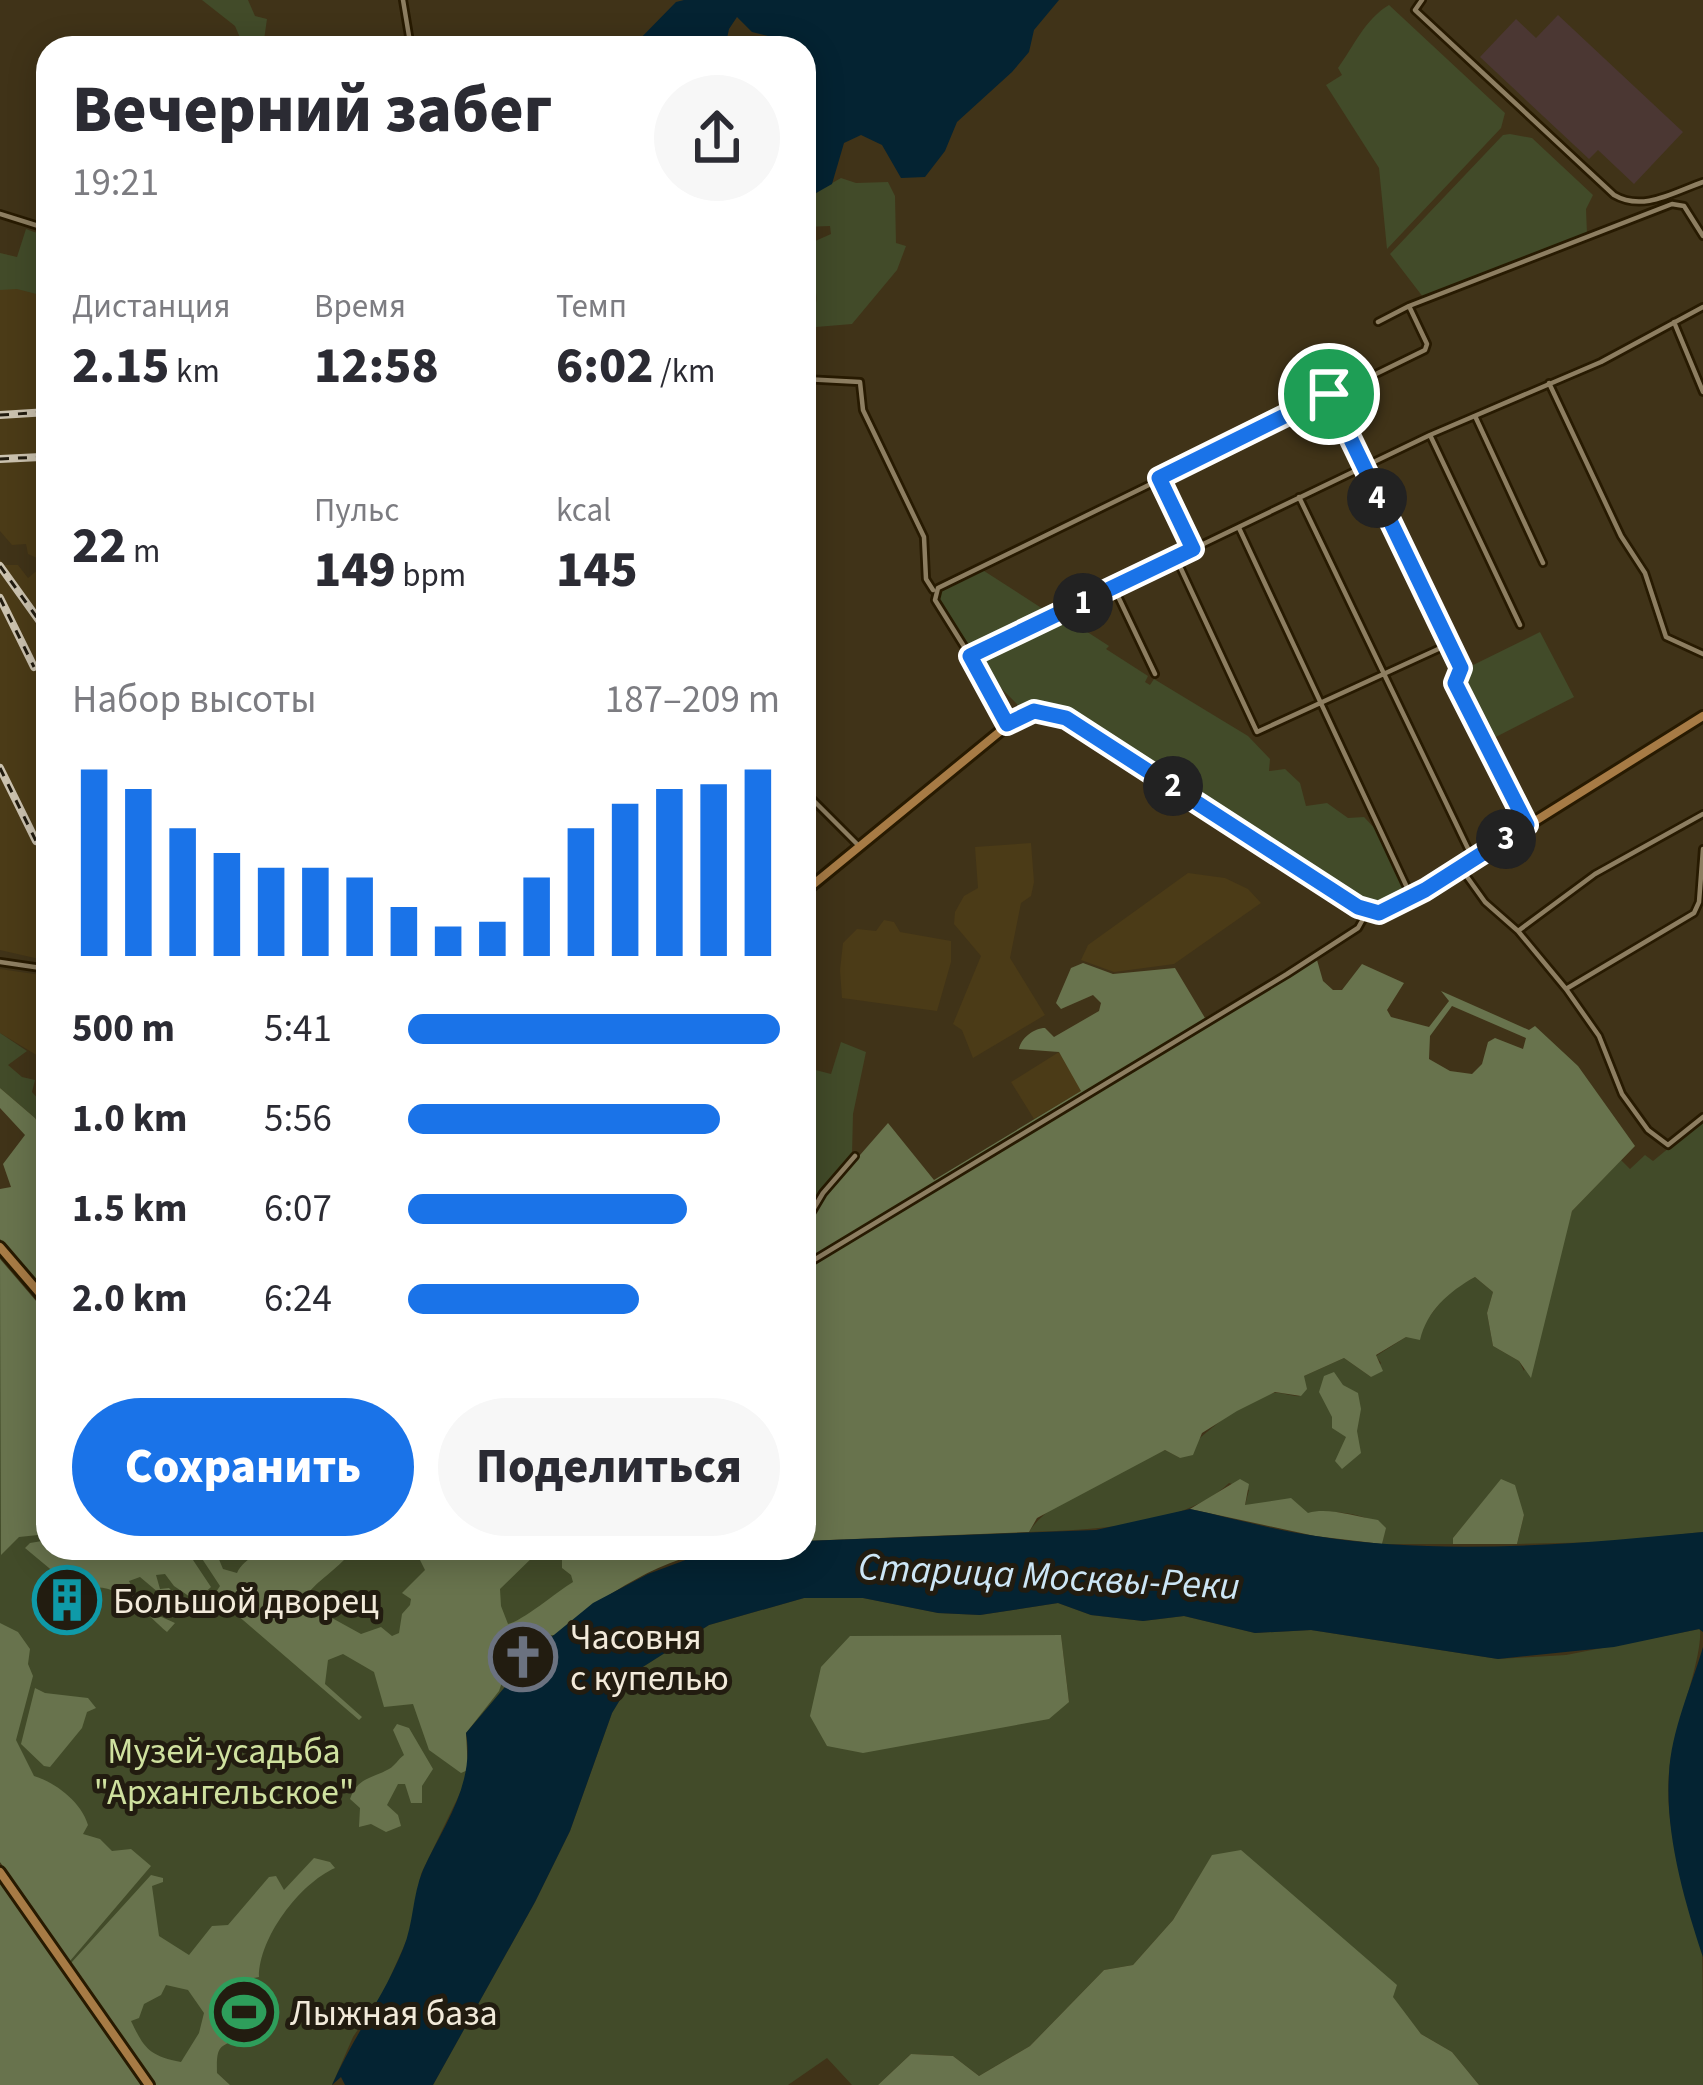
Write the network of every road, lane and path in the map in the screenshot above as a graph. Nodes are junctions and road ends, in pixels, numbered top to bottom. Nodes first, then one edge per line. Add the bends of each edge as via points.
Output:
1 (403, 0) edge
2 (1422, 0) edge
3 (409, 36) edge
4 (1703, 182) edge
5 (0, 214) edge
6 (36, 226) edge
7 (1703, 236) edge
8 (1409, 306) junction
9 (1703, 308) edge
10 (1378, 322) dead end
11 (1674, 322) junction
12 (816, 380) edge
13 (1549, 383) junction
14 (1703, 392) edge
15 (1329, 394) junction
16 (1475, 416) junction
17 (1430, 435) junction
18 (1363, 468) junction
19 (1159, 478) junction
20 (1299, 497) junction
21 (1239, 527) junction
22 (1193, 549) junction
23 (1176, 558) junction
24 (1543, 563) dead end
25 (1114, 589) junction
26 (935, 592) junction
27 (1520, 625) dead end
28 (1447, 645) junction
29 (1703, 654) edge
30 (970, 656) junction
31 (1155, 674) dead end
32 (1384, 674) junction
33 (1322, 704) junction
34 (1703, 716) edge
35 (1007, 724) junction
36 (816, 803) edge
37 (1703, 814) edge
38 (1527, 825) junction
39 (860, 846) junction
40 (1703, 849) edge
41 (1473, 859) junction
42 (1460, 867) junction
43 (816, 882) edge
44 (1412, 898) junction
45 (1367, 912) junction
46 (1518, 931) junction
47 (0, 962) edge
48 (36, 967) edge
49 (1566, 989) junction
50 (1703, 1117) edge
51 (855, 1156) dead end
52 (816, 1205) edge
53 (0, 1247) edge
54 (816, 1260) edge
55 (36, 1289) edge
56 (0, 1872) edge
57 (149, 2085) edge

1 - 3 street
2 - 4 street via 1415,10 1614,195 1648,202
5 - 6 street
7 - 8 street via 1684,206 1672,204
8 - 10 street
8 - 15 street via 1425,350
9 - 11 street
11 - 13 street
11 - 14 street
12 - 26 street via 860,382 863,410 924,537 926,580
13 - 16 street
13 - 29 street via 1645,573 1666,637
15 - 18 street
15 - 19 street
16 - 17 street
16 - 24 street
17 - 18 street
17 - 27 street
18 - 20 street
18 - 28 street
19 - 22 street
19 - 26 street
20 - 21 street
20 - 32 street
21 - 22 street
21 - 33 street
22 - 23 street
23 - 25 street
23 - 33 street via 1257,733
25 - 30 street
25 - 31 street
26 - 30 street
28 - 32 street
28 - 38 street via 1461,668 1455,683
30 - 35 street
32 - 33 street
32 - 41 street
33 - 44 street
34 - 38 street
35 - 39 street
35 - 45 street via 1034,711 1066,718
36 - 39 street
37 - 46 street via 1595,874
38 - 41 street
39 - 43 street
40 - 49 street via 1694,913
41 - 42 street
42 - 44 street
42 - 46 street
44 - 45 street
45 - 54 street via 1358,928 1287,974
46 - 49 street
47 - 48 street
49 - 50 street via 1648,1130 1668,1145
51 - 52 street
53 - 55 street
56 - 57 street

